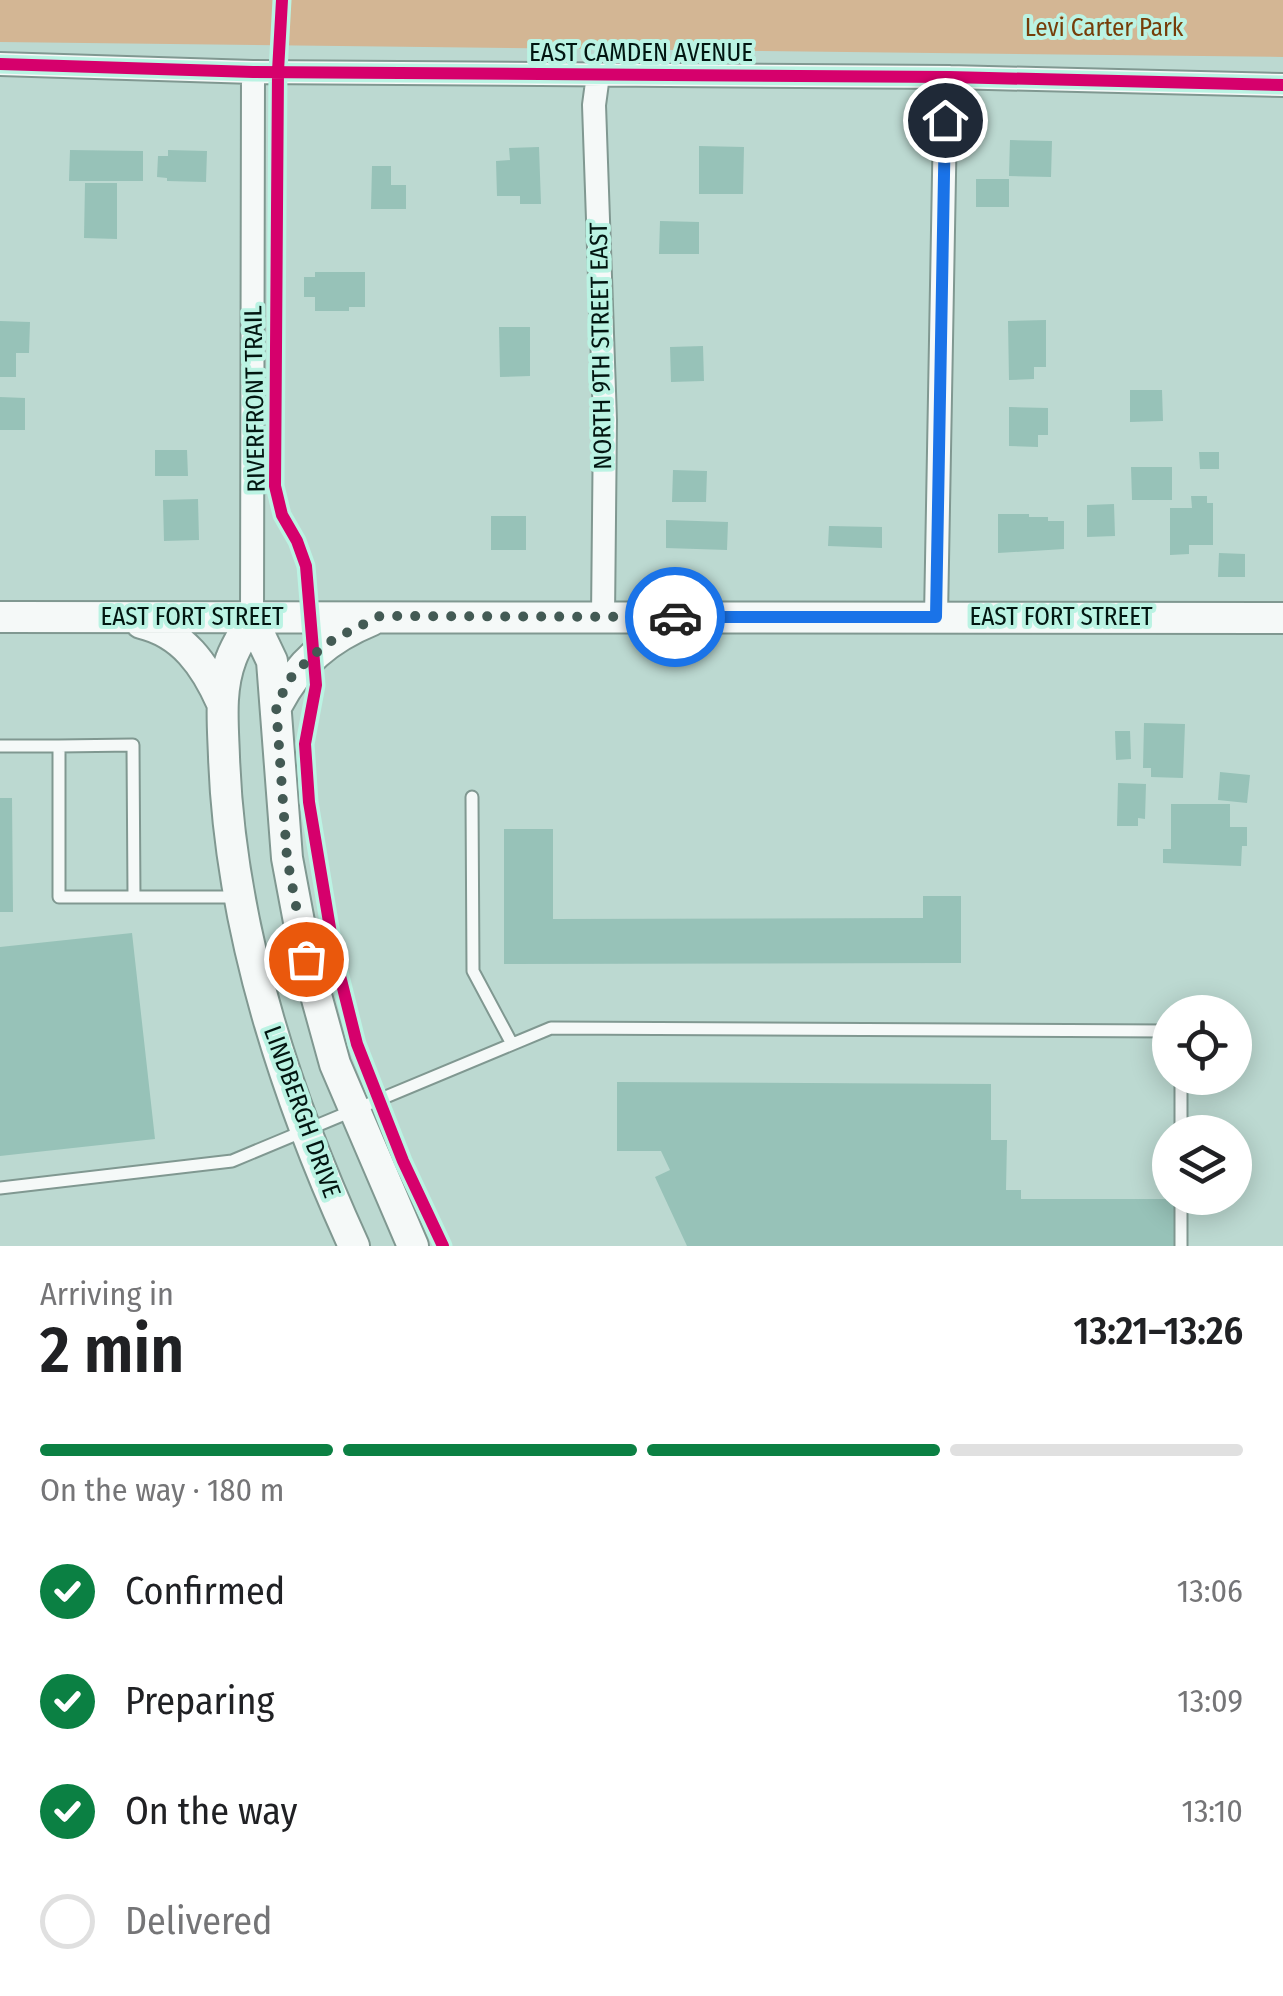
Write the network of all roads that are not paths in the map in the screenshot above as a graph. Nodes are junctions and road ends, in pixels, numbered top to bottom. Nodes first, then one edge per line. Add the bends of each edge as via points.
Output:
1 (0, 64) edge
2 (253, 72) junction
3 (598, 76) junction
4 (948, 77) junction
5 (1283, 85) edge
6 (380, 616) junction
7 (0, 617) edge
8 (118, 617) junction
9 (603, 617) junction
10 (936, 617) junction
11 (1283, 618) edge
12 (252, 619) junction
13 (222, 702) junction
14 (276, 705) junction
15 (0, 746) edge
16 (59, 746) junction
17 (472, 797) dead end
18 (134, 897) junction
19 (240, 897) junction
20 (1152, 1031) edge
21 (512, 1044) junction
22 (353, 1112) junction
23 (307, 1130) junction
24 (0, 1188) edge
25 (1181, 1215) edge
26 (354, 1246) edge
27 (413, 1246) edge
28 (1182, 1246) edge

1 - 2 street, EAST CAMDEN AVENUE
2 - 3 street, EAST CAMDEN AVENUE
2 - 12 street
3 - 4 street, EAST CAMDEN AVENUE
3 - 9 street, NORTH 9TH STREET EAST
4 - 5 street, EAST CAMDEN AVENUE
4 - 10 street
6 - 9 street, EAST FORT STREET
6 - 12 street, EAST FORT STREET
6 - 14 street via 312,656
7 - 8 street, EAST FORT STREET
8 - 12 street, EAST FORT STREET
8 - 13 street via 175,636 208,673
9 - 10 street, EAST FORT STREET
10 - 11 street, EAST FORT STREET
12 - 13 street, LINDBERGH DRIVE via 230,661
12 - 14 street, LINDBERGH DRIVE via 272,660
13 - 19 street, LINDBERGH DRIVE
14 - 22 street, LINDBERGH DRIVE via 294,909
15 - 16 lane
16 - 18 lane via 133,746
16 - 18 lane via 59,897
17 - 21 lane via 472,972
18 - 19 lane
19 - 23 street, LINDBERGH DRIVE via 262,998
20 - 21 lane via 551,1028
21 - 22 lane
22 - 23 lane
22 - 27 street, LINDBERGH DRIVE
23 - 24 lane via 232,1162
23 - 26 street, LINDBERGH DRIVE
25 - 28 lane

